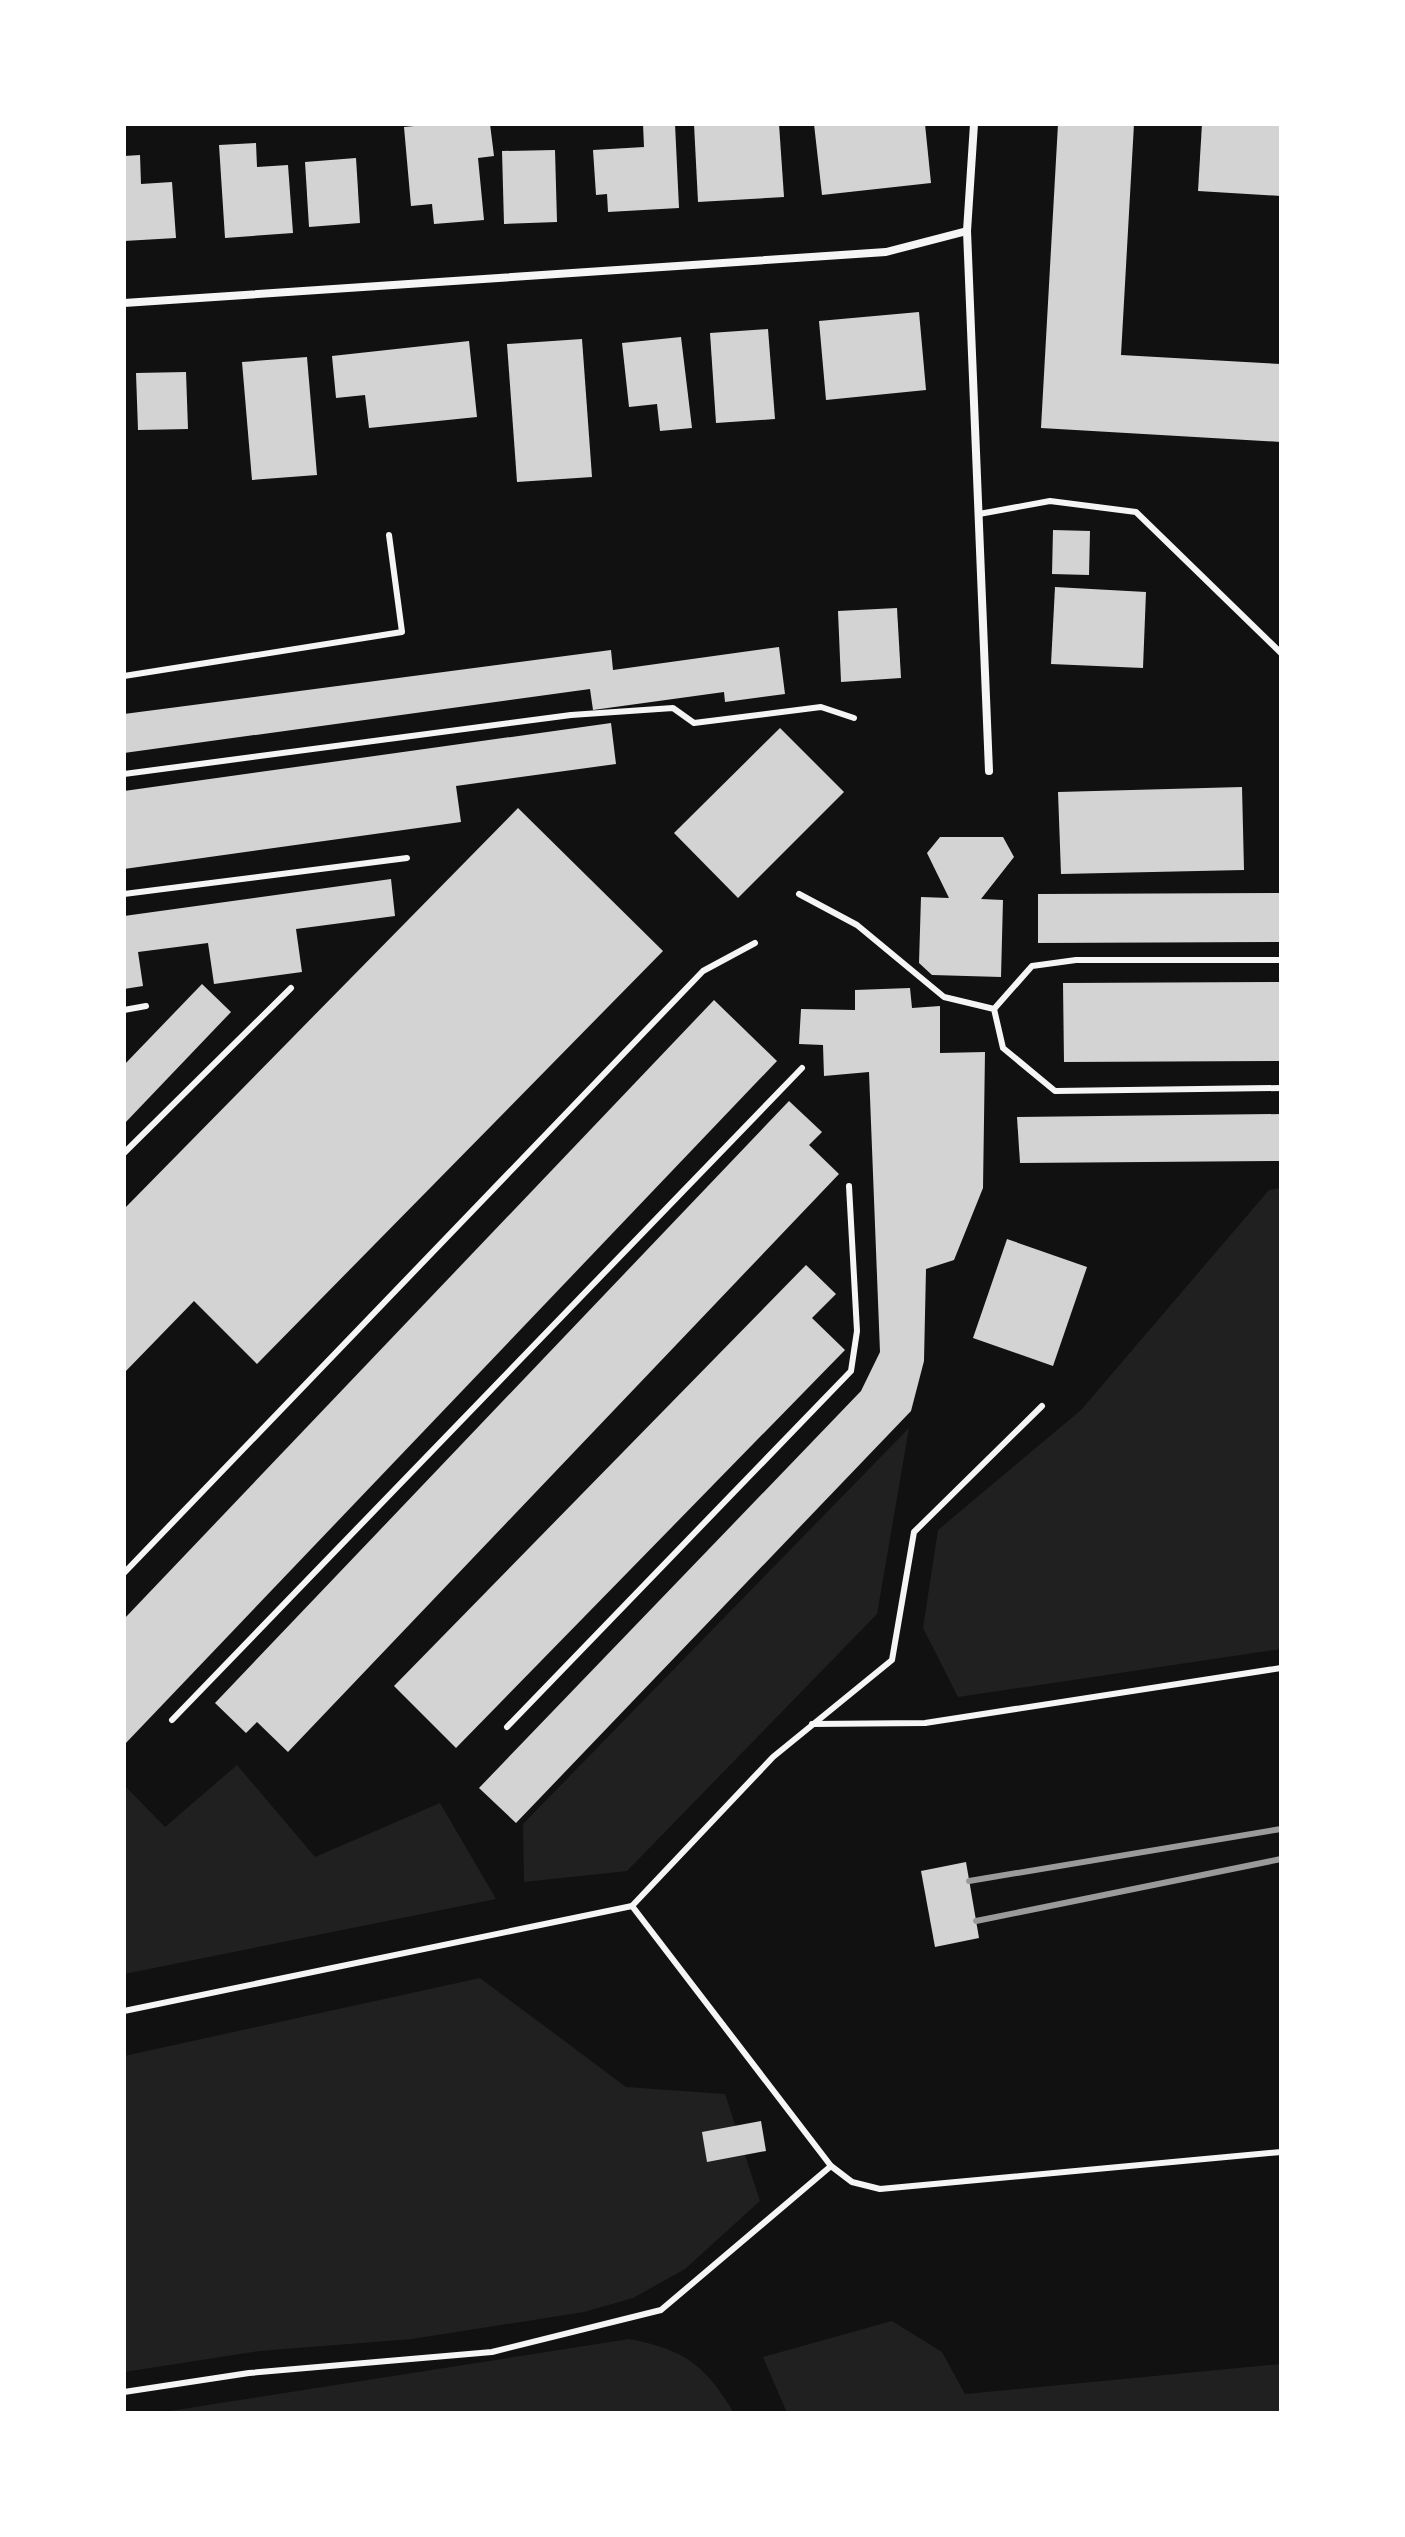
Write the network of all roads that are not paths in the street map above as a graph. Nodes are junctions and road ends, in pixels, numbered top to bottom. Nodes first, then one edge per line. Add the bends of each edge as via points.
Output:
1 (974, 124) edge
2 (967, 231) junction
3 (124, 303) edge
4 (979, 514) junction
5 (389, 535) dead end
6 (1281, 653) edge
7 (124, 676) edge
8 (854, 718) dead end
9 (989, 771) dead end
10 (124, 774) edge
11 (407, 858) dead end
12 (124, 894) edge
13 (799, 894) dead end
14 (755, 943) dead end
15 (1281, 960) edge
16 (291, 988) dead end
17 (146, 1006) dead end
18 (994, 1009) junction
19 (124, 1010) edge
20 (802, 1068) dead end
21 (1281, 1088) edge
22 (124, 1153) edge
23 (849, 1186) dead end
24 (1042, 1406) dead end
25 (126, 1568) edge
26 (1281, 1668) edge
27 (172, 1720) dead end
28 (812, 1724) junction
29 (507, 1727) dead end
30 (632, 1906) junction
31 (124, 2011) edge
32 (1281, 2152) edge
33 (831, 2166) junction
34 (124, 2392) edge

1 - 2 street
2 - 3 street via 886,252
2 - 4 street
4 - 6 lane via 1050,501 1136,512
4 - 9 street
5 - 7 lane via 402,632
8 - 10 lane via 821,707 694,723 673,708 571,715
11 - 12 lane
13 - 18 lane via 857,925 944,997
14 - 25 lane via 703,971
15 - 18 lane via 1076,960 1032,966
16 - 22 lane
17 - 19 lane
18 - 21 lane via 1003,1048 1055,1091
20 - 27 lane
23 - 29 lane via 857,1331 851,1371
24 - 28 lane via 914,1532 892,1660
26 - 28 lane via 925,1723
28 - 30 lane via 773,1757
30 - 31 lane
30 - 33 lane
32 - 33 lane via 880,2189 852,2182
33 - 34 lane via 661,2310 492,2352 249,2373

